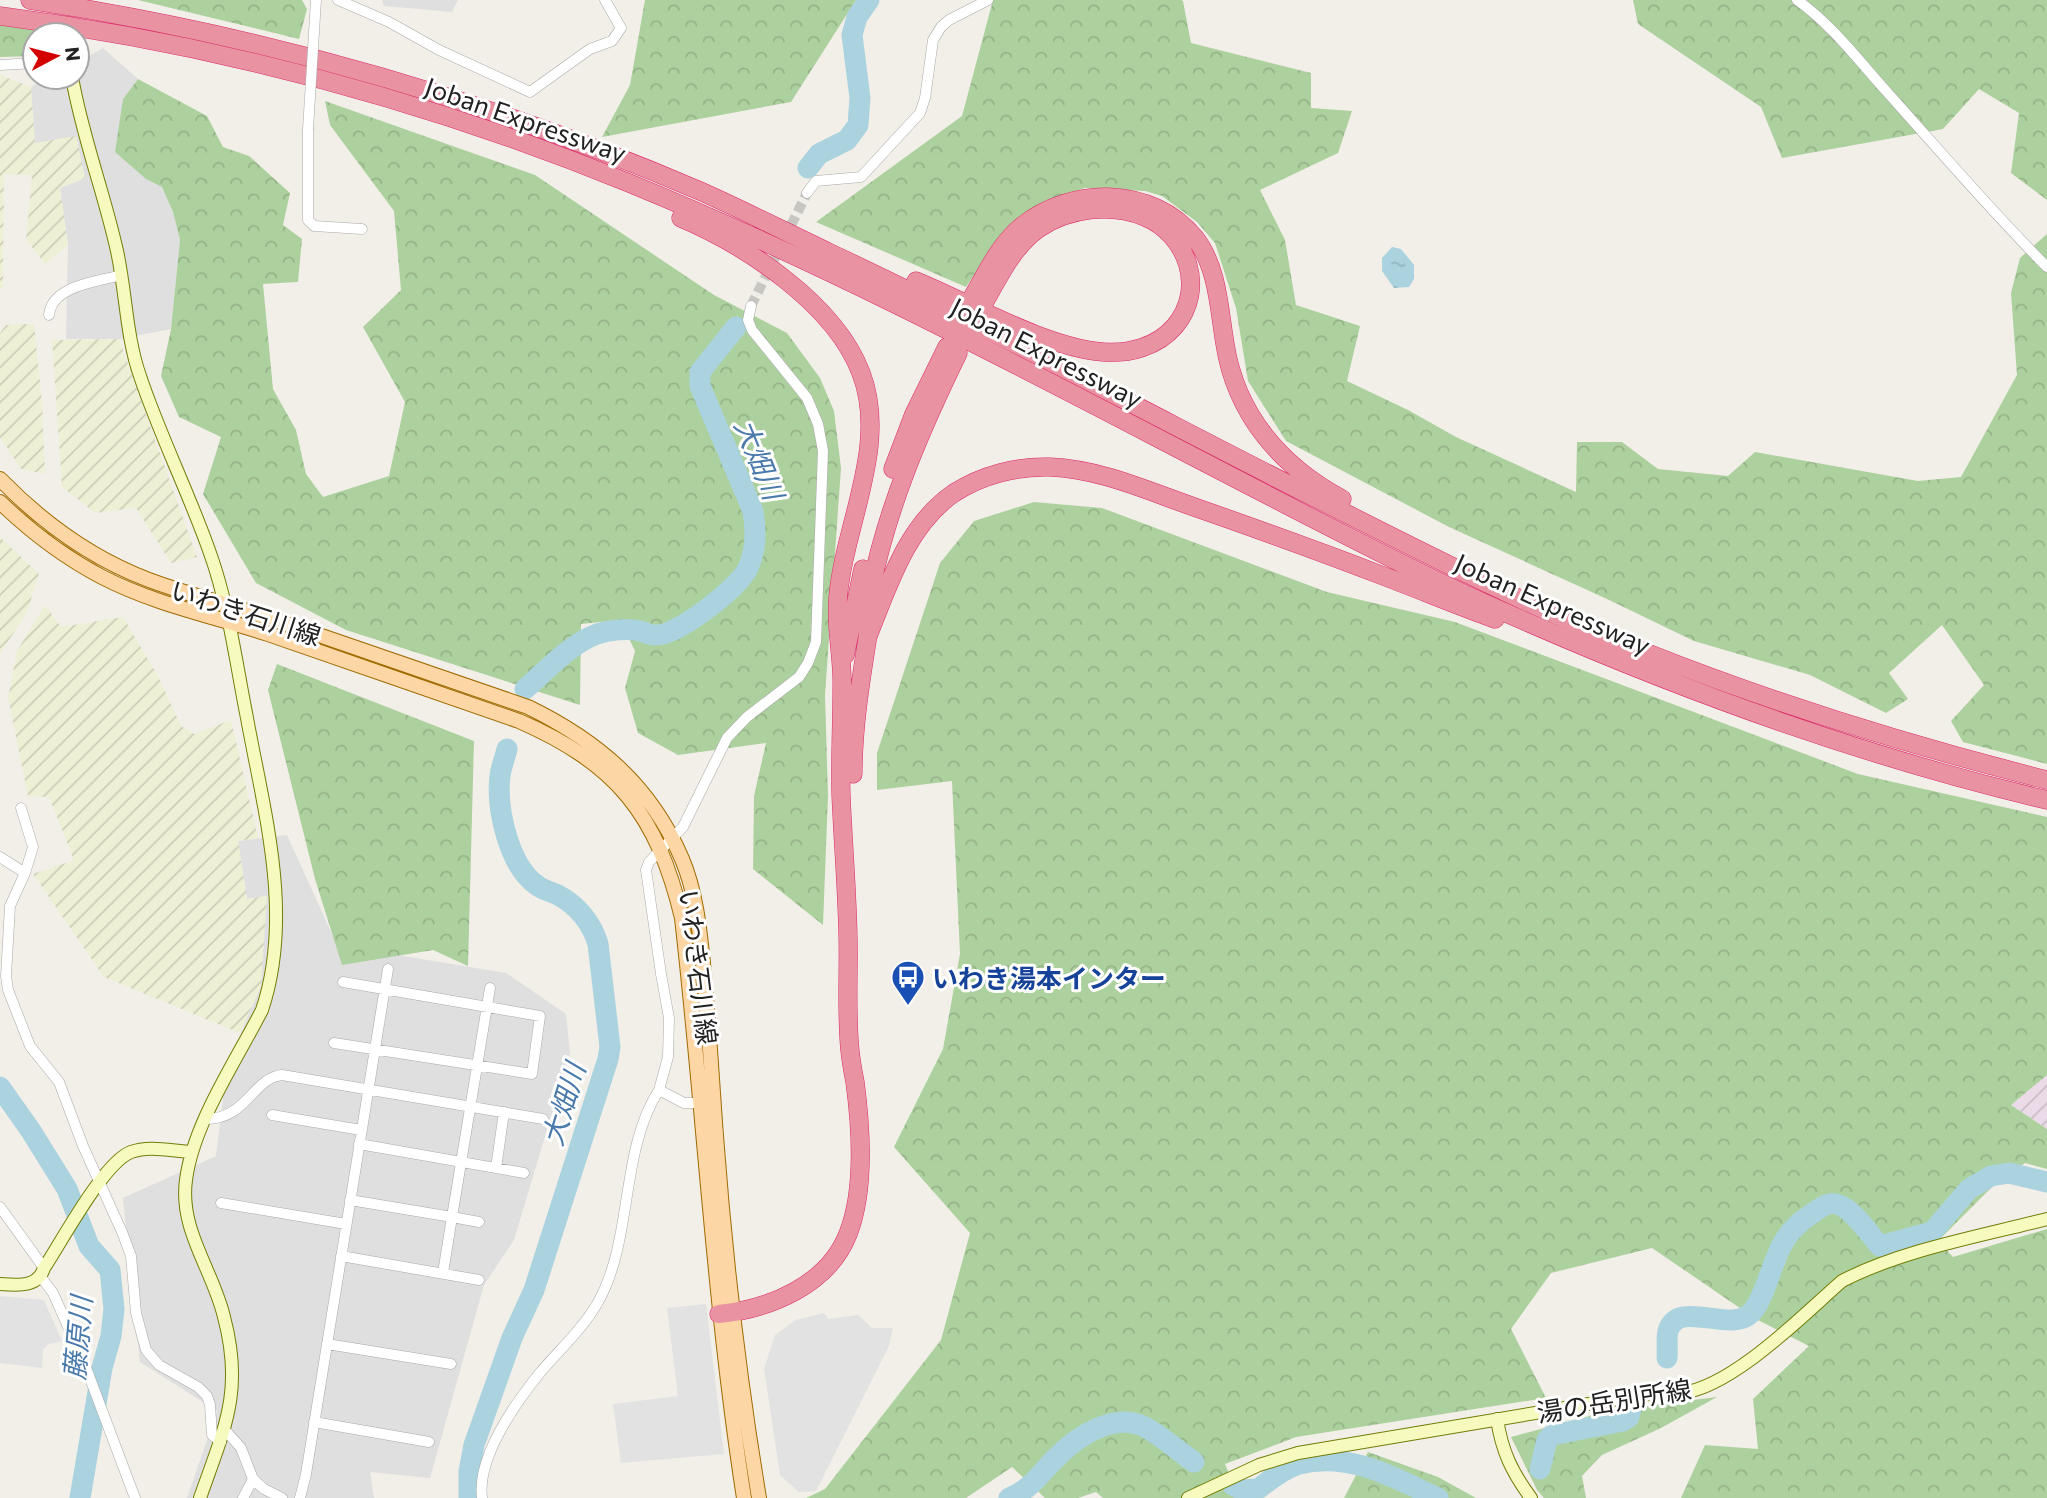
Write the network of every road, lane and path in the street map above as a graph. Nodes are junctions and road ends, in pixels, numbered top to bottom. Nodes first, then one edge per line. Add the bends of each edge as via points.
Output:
1 (30, 0) edge
2 (317, 0) edge
3 (338, 0) edge
4 (605, 0) edge
5 (988, 0) edge
6 (1797, 0) edge
7 (0, 16) edge
8 (21, 64) edge
9 (0, 65) edge
10 (74, 91) edge
11 (474, 125) junction
12 (807, 193) tunnel mouth
13 (724, 203) junction
14 (362, 229) dead end
15 (2047, 267) edge
16 (121, 275) junction
17 (751, 306) tunnel mouth
18 (49, 315) dead end
19 (0, 480) edge
20 (0, 502) edge
21 (224, 603) junction
22 (229, 621) junction
23 (868, 636) junction
24 (1625, 644) junction
25 (843, 665) junction
26 (1640, 671) junction
27 (2047, 780) edge
28 (2047, 800) edge
29 (21, 808) dead end
30 (672, 838) junction
31 (661, 850) junction
32 (0, 857) edge
33 (25, 873) junction
34 (388, 969) dead end
35 (343, 982) dead end
36 (490, 988) dead end
37 (384, 989) junction
38 (487, 1006) junction
39 (334, 1043) dead end
40 (375, 1048) junction
41 (477, 1065) junction
42 (855, 1084) junction
43 (368, 1090) junction
44 (659, 1090) junction
45 (707, 1103) junction
46 (470, 1107) junction
47 (504, 1112) junction
48 (272, 1115) dead end
49 (205, 1119) junction
50 (543, 1119) dead end
51 (362, 1130) junction
52 (359, 1144) junction
53 (191, 1152) junction
54 (461, 1162) junction
55 (496, 1168) junction
56 (524, 1173) dead end
57 (98, 1184) junction
58 (350, 1200) junction
59 (221, 1203) dead end
60 (0, 1207) edge
61 (452, 1217) junction
62 (2047, 1219) edge
63 (479, 1222) dead end
64 (346, 1224) junction
65 (341, 1256) junction
66 (43, 1273) junction
67 (443, 1273) junction
68 (479, 1280) dead end
69 (0, 1284) edge
70 (726, 1314) junction
71 (327, 1344) junction
72 (451, 1364) dead end
73 (1497, 1419) junction
74 (314, 1422) junction
75 (223, 1436) junction
76 (429, 1442) dead end
77 (253, 1479) junction
78 (135, 1498) edge
79 (201, 1498) edge
80 (243, 1498) edge
81 (282, 1498) edge
82 (300, 1498) edge
83 (482, 1498) edge
84 (744, 1498) edge
85 (759, 1498) edge
86 (1188, 1498) edge
87 (1531, 1498) edge

1 - 13 highway, Joban Expressway via 190,28 392,80 556,133
2 - 14 street, bridge via 308,129 308,220 314,226
3 - 4 street via 530,92 590,49 612,41 621,28
5 - 12 street via 949,20 933,40 925,99 913,123 861,177 816,181
6 - 15 street via 1843,44
7 - 11 highway, Joban Expressway via 188,47
8 - 9 street
10 - 16 street
11 - 25 highway via 724,238 808,299 845,340 862,376 870,413 867,457 838,598
11 - 26 highway, Joban Expressway via 626,182 760,240 914,313 1398,561
13 - 24 highway, Joban Expressway via 920,296 1485,583
13 - 24 highway via 1050,340 1115,353 1161,339 1187,307 1192,282 1180,246 1146,218 1116,210 1064,216 1017,248 979,298 1007,242 1021,227 1057,206 1110,197 1158,209 1184,227 1204,253 1217,291 1236,389 1255,425 1278,453 1339,498
16 - 18 street via 61,294
16 - 21 street via 139,373 212,556
17 - 30 street via 748,320 752,330 807,398 818,424 823,451 816,642 799,677 727,738 683,827
19 - 21 main road, いわき石川線 via 58,530 104,559 149,580
20 - 22 main road, いわき石川線 via 61,553 104,578
21 - 22 street
21 - 30 main road, いわき石川線 via 528,707 564,724 603,752 641,789
22 - 31 main road, いわき石川線 via 554,736 612,779 638,808
22 - 49 street via 273,866 276,935 262,1010
23 - 25 highway via 871,591 890,513 952,350 914,414 879,509
23 - 26 highway via 913,535 938,507 970,484 1003,472 1052,467 1124,482
23 - 42 highway via 853,762 862,1051
24 - 27 highway, Joban Expressway via 1792,707
25 - 42 highway via 841,794
26 - 28 highway, Joban Expressway via 1855,748
29 - 33 street via 33,847
30 - 31 street
30 - 45 main road, いわき石川線 via 694,897 701,940
31 - 44 street via 646,870 670,1018 668,1057
31 - 45 main road, いわき石川線 via 682,918
32 - 33 street
33 - 57 street via 10,906 8,990 30,1046 59,1082
34 - 37 street
35 - 37 street
36 - 38 street
37 - 38 street
37 - 40 street
38 - 41 street
38 - 41 street via 540,1016 532,1074
39 - 40 street
40 - 41 street
40 - 43 street
41 - 46 street
42 - 70 highway via 858,1188 847,1237 827,1267 801,1289
43 - 46 street
43 - 49 street via 275,1076 230,1115
43 - 51 street
44 - 45 street via 684,1103
44 - 83 street via 645,1116 605,1287 584,1324 509,1417 482,1474
45 - 70 main road, いわき石川線
46 - 47 street
46 - 54 street
47 - 50 street
47 - 55 street
48 - 51 street
49 - 53 street
51 - 52 street
52 - 54 street
52 - 58 street
53 - 57 street via 129,1152
53 - 75 street via 184,1199 188,1220 224,1315 231,1357 232,1398
54 - 55 street
54 - 61 street
55 - 56 street
57 - 66 street
57 - 75 street via 131,1256 136,1313 146,1350 159,1365 198,1387 210,1405 212,1435
58 - 61 street
58 - 64 street
59 - 64 street
60 - 66 street
61 - 63 street
61 - 67 street
62 - 73 street, 湯の岳別所線 via 1889,1260 1855,1274 1756,1356 1708,1385 1682,1393 1654,1393
64 - 65 street
65 - 67 street
65 - 71 street
66 - 69 street via 34,1283
66 - 78 street via 109,1423
67 - 68 street
70 - 84 main road, いわき石川線
70 - 85 main road, いわき石川線
71 - 72 street
71 - 74 street
73 - 86 street, 湯の岳別所線 via 1298,1453 1259,1465
73 - 87 street via 1508,1462
74 - 76 street
74 - 82 street
75 - 77 street via 241,1448
75 - 79 street
77 - 80 street
77 - 81 street

